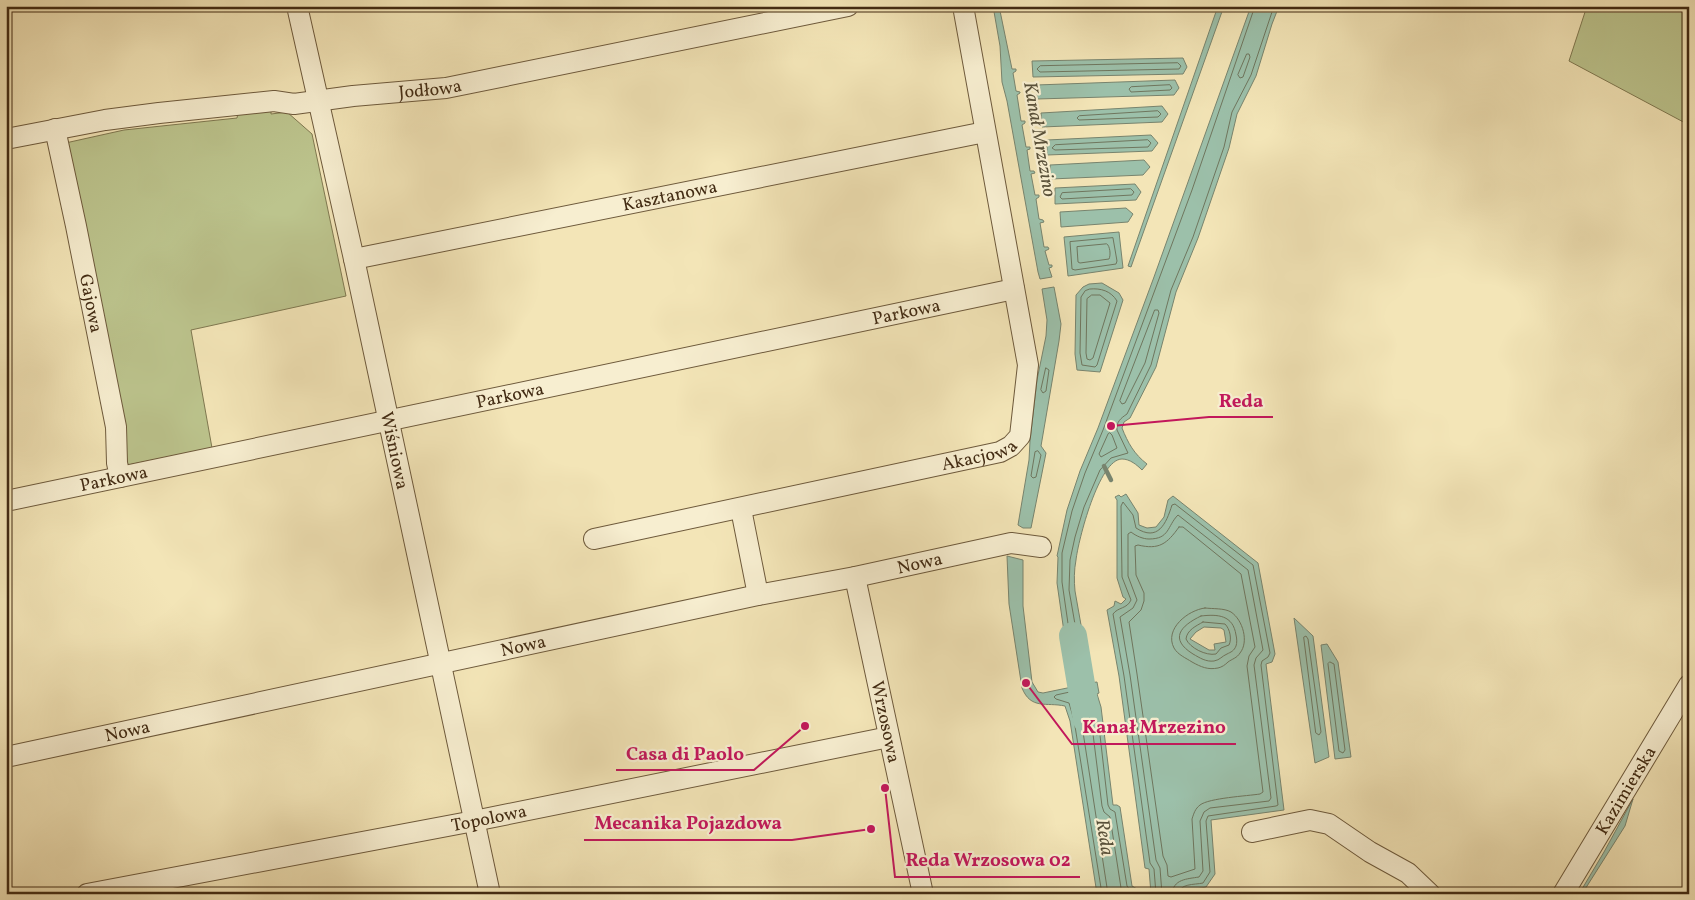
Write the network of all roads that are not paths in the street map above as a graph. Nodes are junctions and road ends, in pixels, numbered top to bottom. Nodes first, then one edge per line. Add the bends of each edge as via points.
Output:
1 (298, 6) edge
2 (848, 6) edge
3 (963, 6) edge
4 (319, 101) junction
5 (55, 129) junction
6 (986, 132) junction
7 (6, 139) edge
8 (354, 259) junction
9 (1014, 289) junction
10 (388, 421) junction
11 (120, 477) junction
12 (6, 501) edge
13 (741, 508) junction
14 (594, 539) dead end
15 (1041, 547) dead end
16 (855, 577) junction
17 (758, 595) junction
18 (440, 664) junction
19 (1689, 685) edge
20 (889, 737) junction
21 (6, 757) edge
22 (474, 821) junction
23 (1252, 832) dead end
24 (87, 894) edge
25 (490, 894) edge
26 (923, 894) edge
27 (1430, 894) edge
28 (1563, 894) edge

1 - 4 street, Wiśniowa
2 - 4 street, Jodłowa via 446,88
3 - 6 street, Akacjowa
4 - 5 street, Jodłowa via 294,104 274,101 159,112
4 - 8 street, Wiśniowa
5 - 7 street, Jodłowa
5 - 11 street, Gajowa via 116,427
6 - 8 street, Kasztanowa
6 - 9 street, Akacjowa
8 - 10 street, Wiśniowa
9 - 10 street, Parkowa
9 - 13 street, Akacjowa via 1028,365 1020,436 1012,446 1000,452
10 - 11 street, Parkowa
10 - 18 street, Wiśniowa
11 - 12 street, Parkowa
13 - 14 street, Akacjowa
13 - 17 street
15 - 16 street, Nowa via 1012,543
16 - 17 street, Nowa
16 - 20 street, Wrzosowa
17 - 18 street, Nowa
18 - 21 street, Nowa
18 - 22 street, Wiśniowa
19 - 28 street, Kazimierska
20 - 22 street, Topolowa
20 - 26 street, Wrzosowa
22 - 24 street, Topolowa
22 - 25 street, Wiśniowa
23 - 27 street via 1310,820 1330,824 1408,873

